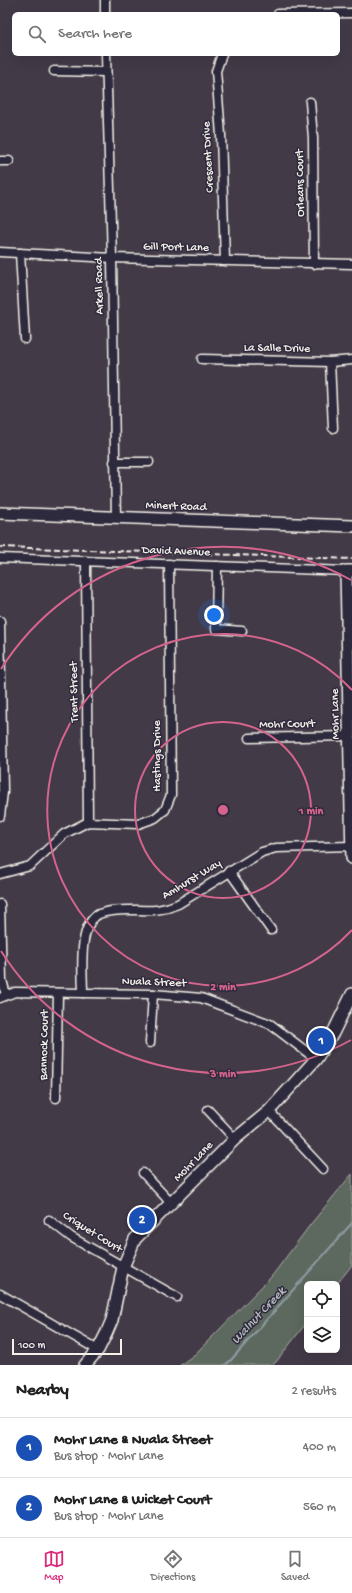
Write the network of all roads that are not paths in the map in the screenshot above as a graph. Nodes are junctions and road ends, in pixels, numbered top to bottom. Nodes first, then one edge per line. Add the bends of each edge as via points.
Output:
1 (105, 0) edge
2 (106, 12) edge
3 (340, 13) edge
4 (352, 13) edge
5 (106, 56) edge
6 (221, 56) edge
7 (54, 71) dead end
8 (106, 72) junction
9 (310, 102) dead end
10 (0, 252) edge
11 (20, 253) junction
12 (112, 258) junction
13 (225, 261) junction
14 (314, 264) junction
15 (352, 264) edge
16 (26, 339) dead end
17 (202, 359) dead end
18 (352, 360) edge
19 (330, 362) junction
20 (333, 428) dead end
21 (114, 462) junction
22 (149, 462) dead end
23 (0, 513) edge
24 (116, 518) junction
25 (352, 526) edge
26 (0, 558) edge
27 (86, 561) junction
28 (169, 564) junction
29 (217, 566) junction
30 (349, 571) edge
31 (0, 621) edge
32 (242, 631) dead end
33 (349, 736) junction
34 (249, 738) dead end
35 (0, 816) edge
36 (88, 822) junction
37 (352, 846) edge
38 (352, 858) edge
39 (229, 871) junction
40 (0, 874) edge
41 (0, 904) edge
42 (271, 930) dead end
43 (83, 992) junction
44 (58, 993) junction
45 (153, 994) junction
46 (352, 994) edge
47 (3, 996) edge
48 (150, 1043) dead end
49 (316, 1059) junction
50 (56, 1098) dead end
51 (208, 1110) dead end
52 (269, 1110) junction
53 (235, 1139) junction
54 (323, 1169) dead end
55 (143, 1173) dead end
56 (172, 1204) junction
57 (49, 1220) dead end
58 (123, 1267) junction
59 (0, 1294) edge
60 (177, 1297) dead end
61 (98, 1350) junction
62 (85, 1365) edge

1 - 2 street
3 - 4 street
5 - 8 street, Arkell Road
6 - 13 street, Crescent Drive via 216,71 216,93 221,136
7 - 8 street
8 - 12 street, Arkell Road
9 - 14 street, Orleans Court via 313,138
10 - 11 street, Gill Port Lane
11 - 12 street, Gill Port Lane
11 - 16 street
12 - 13 street, Gill Port Lane
12 - 21 street, Arkell Road
13 - 14 street, Gill Port Lane
14 - 15 street, Gill Port Lane
17 - 19 street, La Salle Drive
18 - 19 street, La Salle Drive
19 - 20 street
21 - 22 street
21 - 24 street, Arkell Road
23 - 24 street, Minert Road
24 - 25 street, Minert Road
26 - 27 street, David Avenue
27 - 28 street, David Avenue
27 - 36 street, Trent Street
28 - 29 street, David Avenue
28 - 36 street, Hastings Drive via 171,795 165,810 155,818 138,824
29 - 30 street, David Avenue
29 - 32 street via 216,629
30 - 33 street, Mohr Lane
31 - 35 street via 3,792
33 - 34 street, Mohr Court
33 - 37 street, Mohr Lane
36 - 40 street, Hastings Drive via 64,834 30,866
37 - 38 street, Mohr Lane
37 - 39 street, Amhurst Way via 276,848 262,852
39 - 42 street
39 - 43 street, Amhurst Way via 178,904 163,910 116,910 98,915 88,927 83,945
41 - 47 street
43 - 44 street, Nuala Street
43 - 45 street, Nuala Street
44 - 47 street, Nuala Street via 15,992
44 - 50 street, Bannock Court
45 - 48 street
45 - 49 street, Nuala Street via 201,998 270,1024
46 - 49 street, Mohr Lane via 333,1033
49 - 52 street, Mohr Lane
51 - 53 street
52 - 53 street, Mohr Lane
52 - 54 street
53 - 56 street, Mohr Lane
55 - 56 street
56 - 58 street, Mohr Lane via 135,1240
57 - 58 street, Criquet Court
58 - 60 street, Criquet Court
58 - 61 street, Mohr Lane via 112,1320
59 - 61 street
61 - 62 street, Mohr Lane

